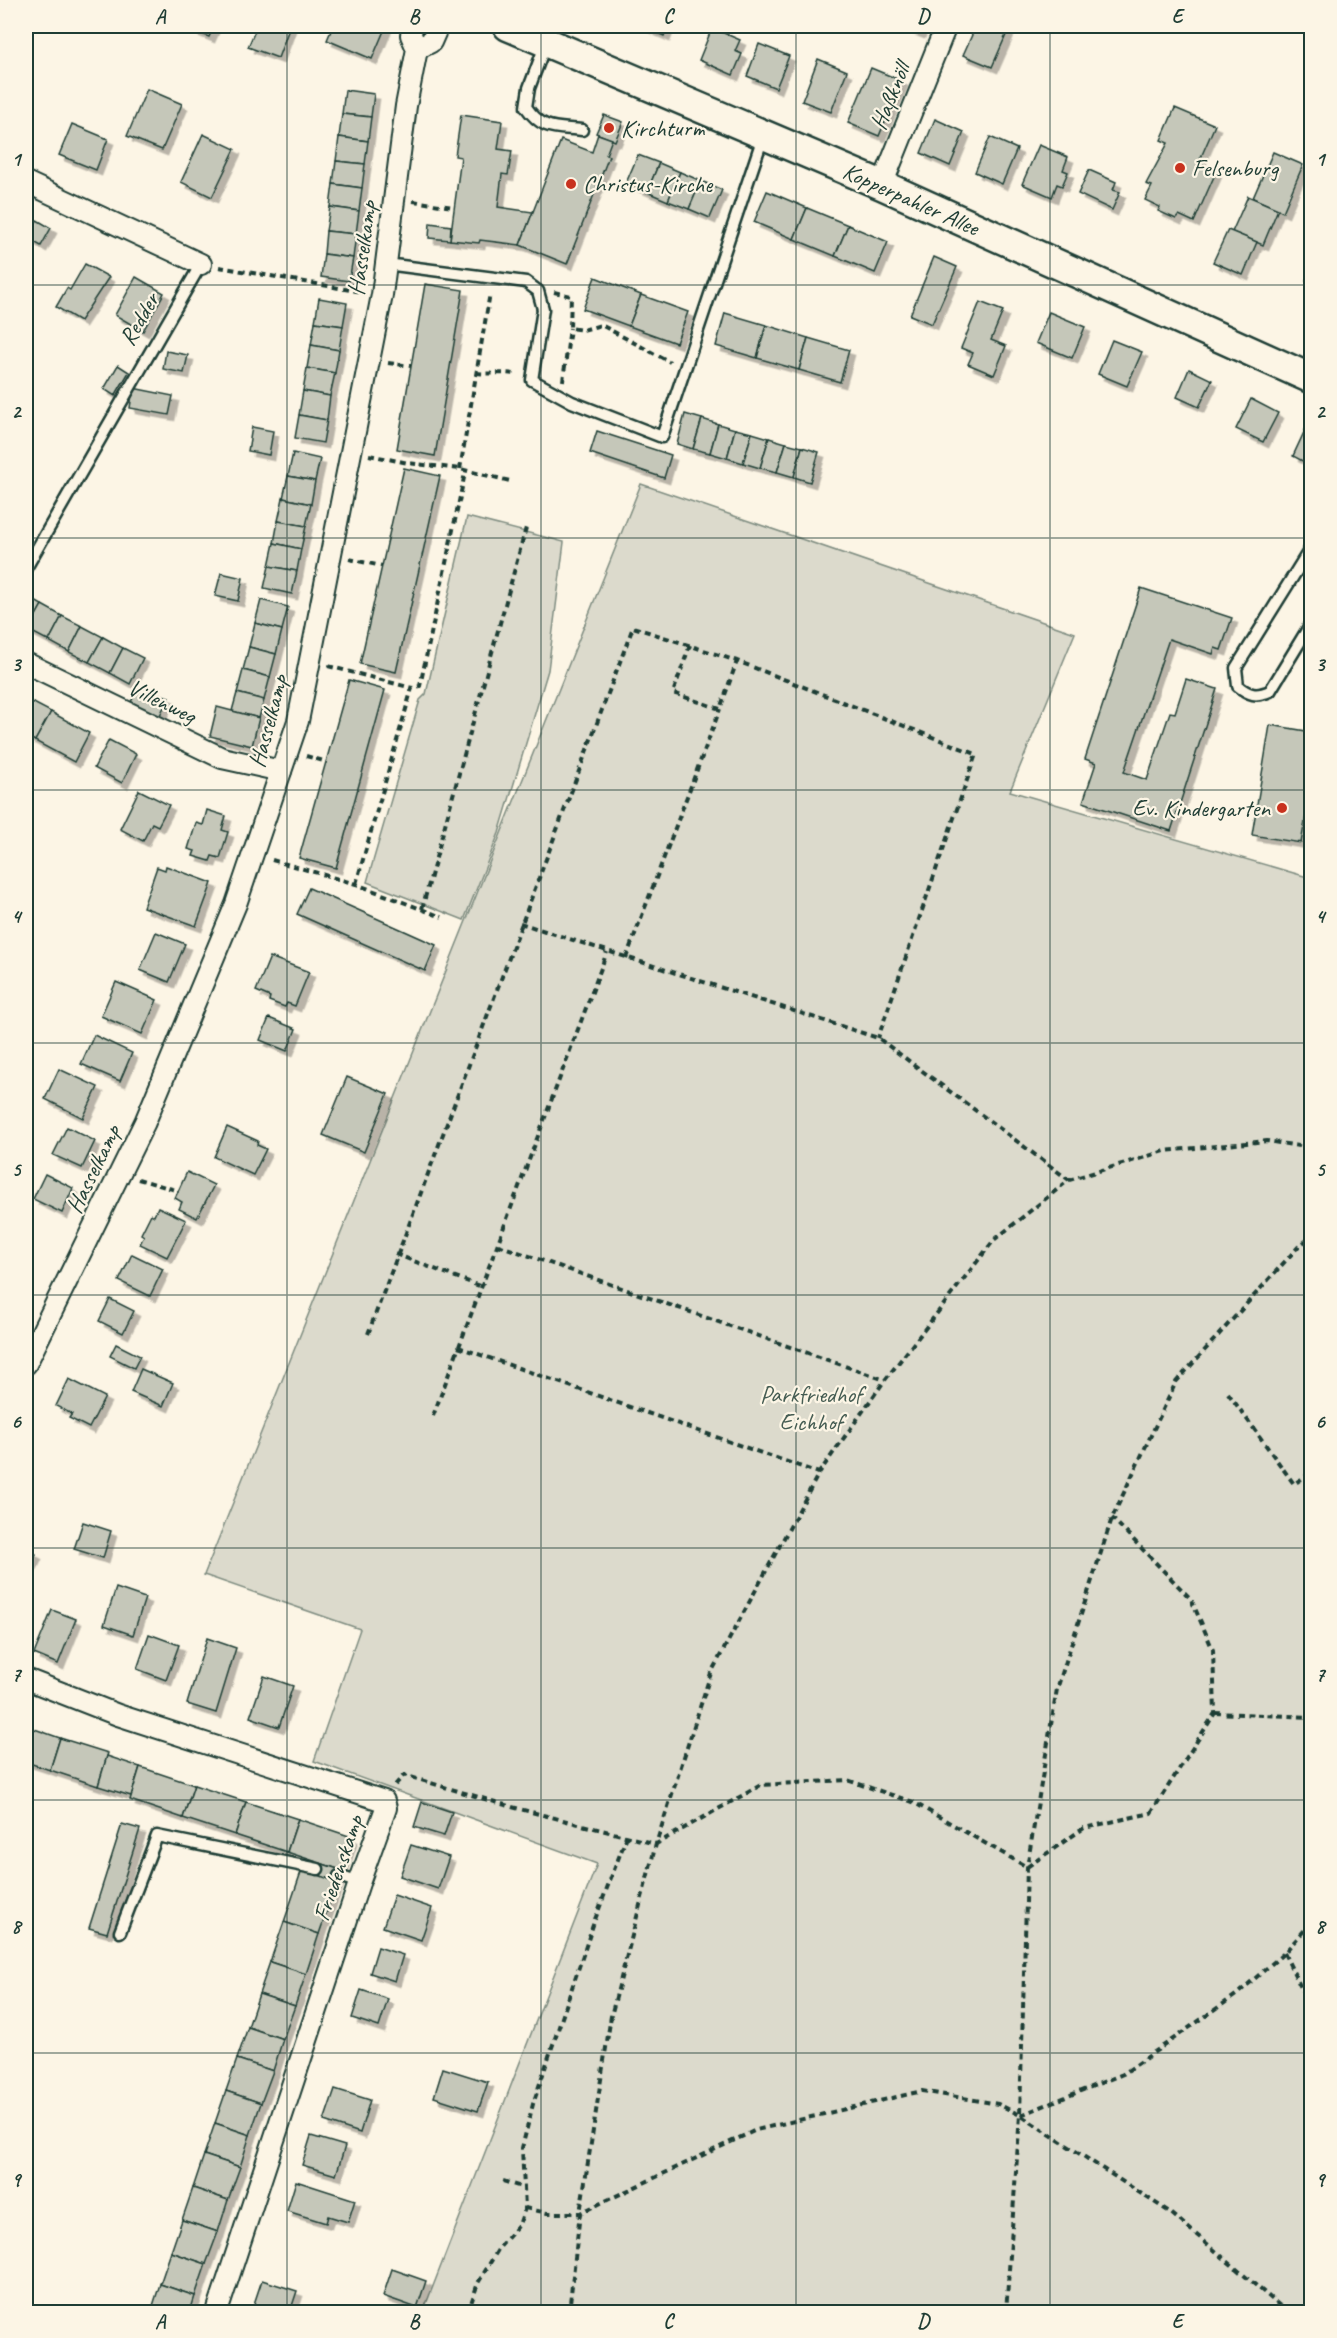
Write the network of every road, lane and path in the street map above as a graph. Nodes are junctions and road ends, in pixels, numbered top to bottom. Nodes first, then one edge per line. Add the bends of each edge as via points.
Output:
1 (412, 26) edge
2 (438, 26) edge
3 (946, 26) edge
4 (528, 32) edge
5 (417, 49) junction
6 (582, 130) dead end
7 (764, 134) junction
8 (26, 182) edge
9 (882, 185) junction
10 (395, 199) junction
11 (453, 207) dead end
12 (201, 264) junction
13 (386, 264) junction
14 (492, 278) junction
15 (538, 291) junction
16 (382, 295) junction
17 (570, 328) junction
18 (684, 370) junction
19 (476, 373) junction
20 (1311, 379) edge
21 (532, 380) junction
22 (557, 394) junction
23 (351, 451) junction
24 (460, 470) junction
25 (465, 472) junction
26 (510, 481) dead end
27 (527, 524) dead end
28 (1311, 546) edge
29 (331, 554) junction
30 (381, 566) dead end
31 (26, 568) edge
32 (1311, 622) edge
33 (690, 645) junction
34 (310, 661) junction
35 (737, 661) junction
36 (26, 663) edge
37 (412, 688) junction
38 (720, 709) junction
39 (281, 771) junction
40 (254, 855) junction
41 (356, 884) junction
42 (422, 909) junction
43 (442, 917) dead end
44 (520, 923) junction
45 (607, 952) junction
46 (626, 958) junction
47 (878, 1038) junction
48 (1311, 1148) edge
49 (1069, 1180) junction
50 (145, 1182) dead end
51 (179, 1191) dead end
52 (1311, 1236) edge
53 (498, 1245) junction
54 (395, 1254) junction
55 (482, 1287) junction
56 (368, 1334) dead end
57 (458, 1347) junction
58 (26, 1364) edge
59 (885, 1380) junction
60 (1228, 1393) dead end
61 (433, 1416) dead end
62 (1311, 1472) edge
63 (819, 1473) junction
64 (1112, 1518) junction
65 (26, 1679) edge
66 (1215, 1713) junction
67 (1311, 1717) edge
68 (384, 1801) junction
69 (627, 1836) junction
70 (656, 1844) junction
71 (1027, 1867) junction
72 (318, 1869) dead end
73 (339, 1876) dead end
74 (358, 1883) junction
75 (1311, 1922) edge
76 (120, 1932) dead end
77 (1284, 1953) junction
78 (1311, 2010) edge
79 (1020, 2115) junction
80 (503, 2181) dead end
81 (525, 2188) junction
82 (525, 2208) junction
83 (580, 2213) junction
84 (1311, 2305) edge
85 (217, 2313) edge
86 (468, 2313) edge
87 (569, 2313) edge
88 (1006, 2313) edge
89 (1287, 2313) edge
90 (1306, 2313) edge

1 - 5 street, Hasselkamp
2 - 5 street via 431,42
3 - 9 street, Haßknöll
4 - 6 lane via 526,107 536,120 551,128
4 - 7 street, Kopperpahler Allee
5 - 10 street, Hasselkamp
7 - 9 street, Kopperpahler Allee
7 - 18 lane
8 - 12 street
9 - 20 street, Kopperpahler Allee
10 - 11 path
10 - 13 street, Hasselkamp
12 - 16 path
12 - 31 lane, Redder
13 - 14 lane
13 - 16 street, Hasselkamp
14 - 15 lane via 526,282
14 - 19 path
15 - 17 path via 571,296
15 - 21 lane via 543,309
16 - 23 street, Hasselkamp
17 - 18 path via 602,326
17 - 22 path via 566,368
18 - 22 lane via 662,436
19 - 21 path via 492,375 506,371
19 - 24 path
21 - 22 lane
23 - 24 path
23 - 29 street, Hasselkamp
24 - 25 path
25 - 26 path
25 - 37 path via 420,686
27 - 42 path
28 - 32 lane via 1236,668 1238,686 1249,694 1270,691
29 - 30 path
29 - 34 street, Hasselkamp
33 - 35 path
33 - 38 path via 673,693
33 - 44 path via 633,627
34 - 37 path
34 - 39 street, Hasselkamp via 298,721
35 - 38 path
35 - 47 path via 976,754
36 - 39 street, Villenweg via 222,758
37 - 41 path
38 - 46 path
39 - 40 street, Hasselkamp
40 - 41 path
40 - 58 street, Hasselkamp via 145,1122
41 - 42 path
42 - 43 path
44 - 45 path
44 - 54 path
45 - 46 path
45 - 53 path
46 - 47 path
47 - 49 path
48 - 49 path via 1267,1141 1165,1152
49 - 59 path via 994,1240
50 - 51 path
52 - 64 path via 1176,1382
53 - 55 path
53 - 59 path
54 - 55 path
54 - 56 path
55 - 57 path
57 - 61 path
57 - 63 path
59 - 63 path
60 - 62 path via 1294,1484
63 - 70 path via 711,1673
64 - 66 path via 1191,1599 1213,1650
64 - 71 path via 1057,1689
65 - 68 street, Friedenskamp via 118,1715
66 - 67 path
66 - 71 path via 1151,1814 1084,1828
68 - 69 path via 404,1775
68 - 74 street, Friedenskamp via 386,1808
69 - 70 path
69 - 81 path via 533,2104 522,2148
70 - 71 path via 761,1785 847,1780 913,1802
70 - 83 path via 611,2016
71 - 79 path
72 - 76 lane via 157,1836
73 - 74 lane
74 - 85 street, Friedenskamp
75 - 77 path
77 - 78 path
77 - 79 path via 1236,1995 1123,2074
79 - 83 path via 998,2104 922,2091 756,2130
79 - 88 path
79 - 89 path via 1171,2213
80 - 81 path
81 - 82 path
82 - 83 path
82 - 86 path via 519,2224 478,2283
83 - 87 path
84 - 90 path

